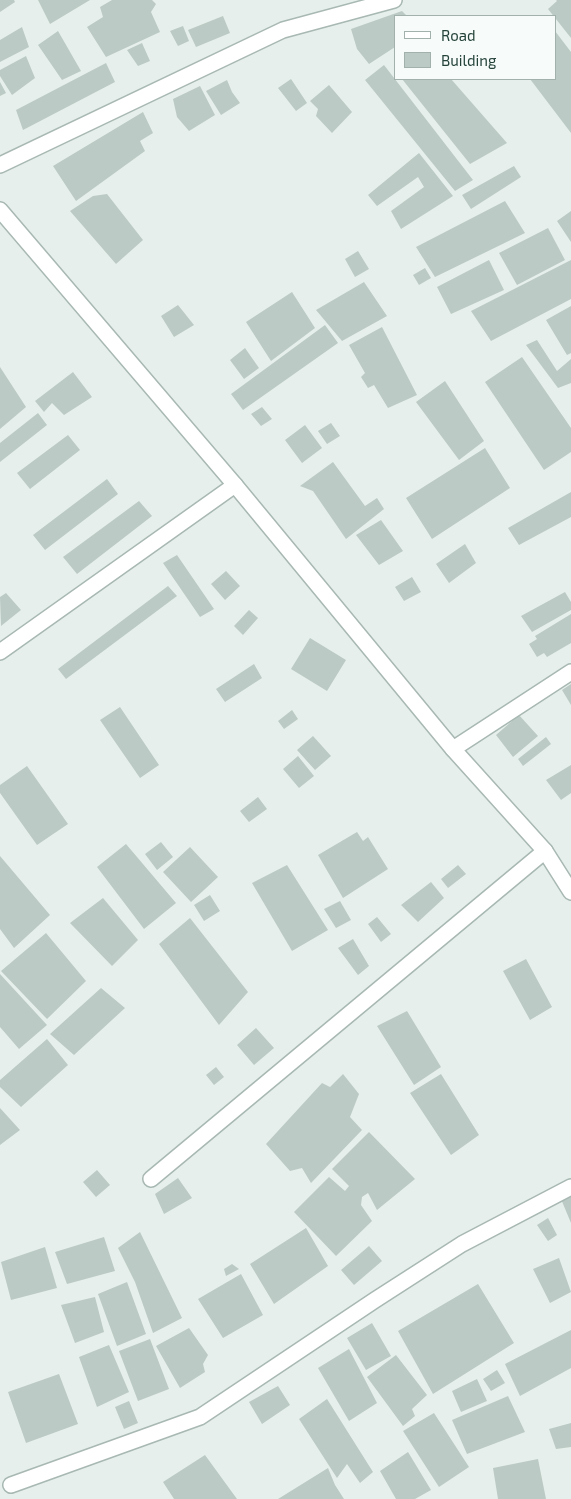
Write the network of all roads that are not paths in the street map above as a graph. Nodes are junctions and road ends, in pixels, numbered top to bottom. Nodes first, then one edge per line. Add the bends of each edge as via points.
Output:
1 (394, 0) edge
2 (0, 166) edge
3 (0, 210) edge
4 (235, 485) junction
5 (0, 652) edge
6 (571, 672) edge
7 (453, 749) junction
8 (546, 851) junction
9 (571, 892) edge
10 (151, 1179) dead end
11 (571, 1187) edge
12 (11, 1485) dead end

1 - 2 street via 283,30
3 - 4 street
4 - 5 street
4 - 7 street
6 - 7 street
7 - 8 street
8 - 9 street
8 - 10 street
11 - 12 street via 462,1244 200,1417

